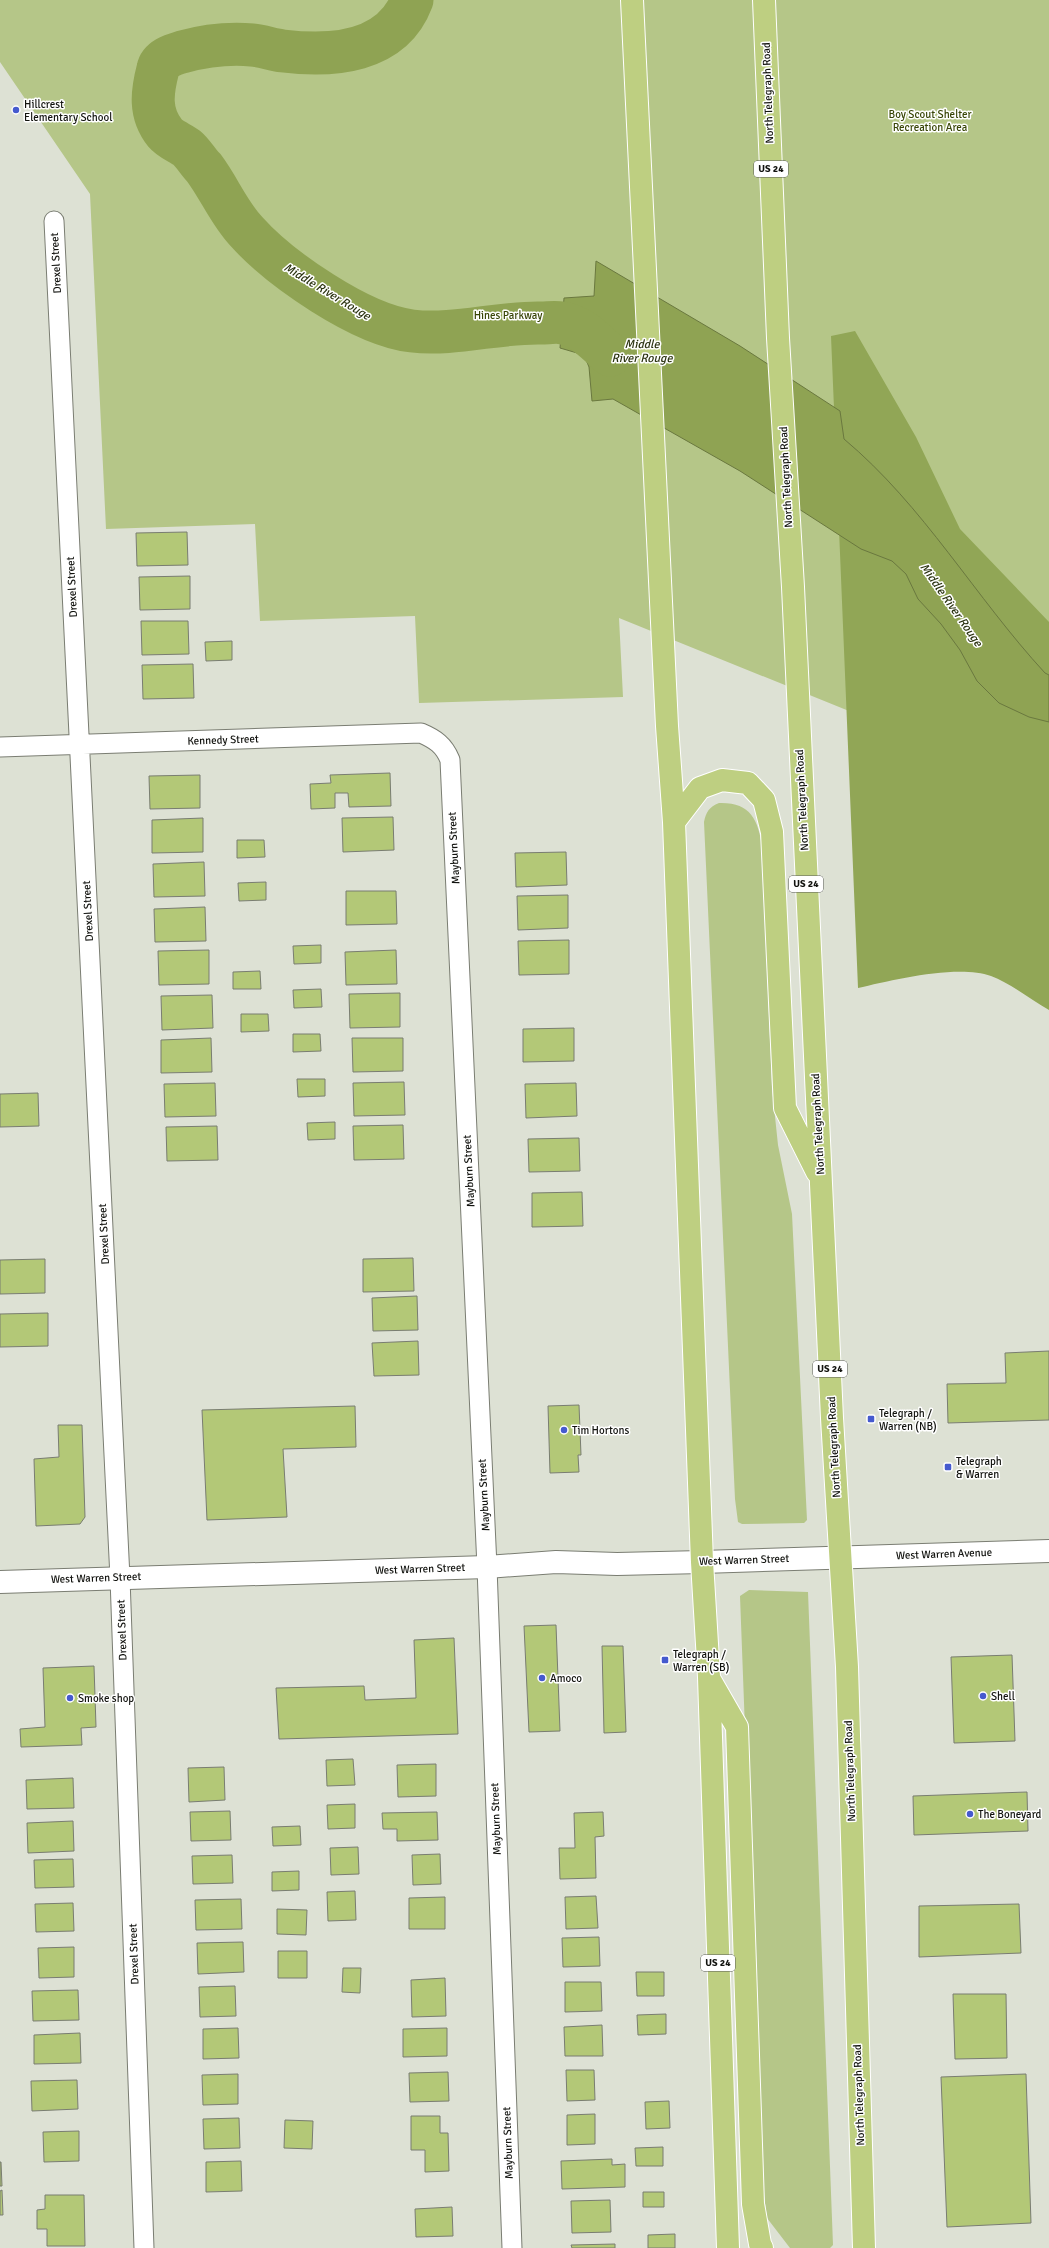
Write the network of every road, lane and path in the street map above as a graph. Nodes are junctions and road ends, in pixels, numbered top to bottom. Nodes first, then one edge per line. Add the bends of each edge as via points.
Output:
1 (632, 0) edge
2 (764, 0) edge
3 (54, 221) dead end
4 (80, 745) junction
5 (441, 745) joint
6 (0, 747) edge
7 (674, 822) junction
8 (821, 1181) junction
9 (1049, 1551) edge
10 (840, 1557) junction
11 (702, 1562) junction
12 (487, 1567) junction
13 (120, 1578) junction
14 (0, 1582) edge
15 (709, 1677) junction
16 (863, 2221) junction
17 (144, 2248) edge
18 (512, 2248) edge
19 (728, 2248) edge
20 (762, 2248) edge
21 (852, 2248) edge
22 (864, 2248) edge

1 - 7 main road, US 24 via 644,282
2 - 8 main road, North Telegraph Road / US 24 via 778,338 793,586
3 - 4 street, Drexel Street
4 - 5 street, Kennedy Street via 421,733 436,739
4 - 6 street, Kennedy Street
4 - 13 street, Drexel Street
5 - 12 street, Mayburn Street via 450,760
7 - 8 main road via 700,788 722,780 748,783 764,800 772,832 785,1108
7 - 11 main road, US 24
8 - 10 main road, North Telegraph Road / US 24
9 - 10 main road, West Warren Avenue
10 - 11 main road, West Warren Street
10 - 16 main road, North Telegraph Road / US 24 via 846,1668
11 - 12 main road, West Warren Street via 556,1562
11 - 15 main road, US 24
12 - 13 main road, West Warren Street
12 - 18 street, Mayburn Street
13 - 14 main road, West Warren Street
13 - 17 street, Drexel Street
15 - 19 main road, US 24
15 - 20 main road via 738,1727 753,2204
16 - 21 main road
16 - 22 main road, North Telegraph Road / US 24

